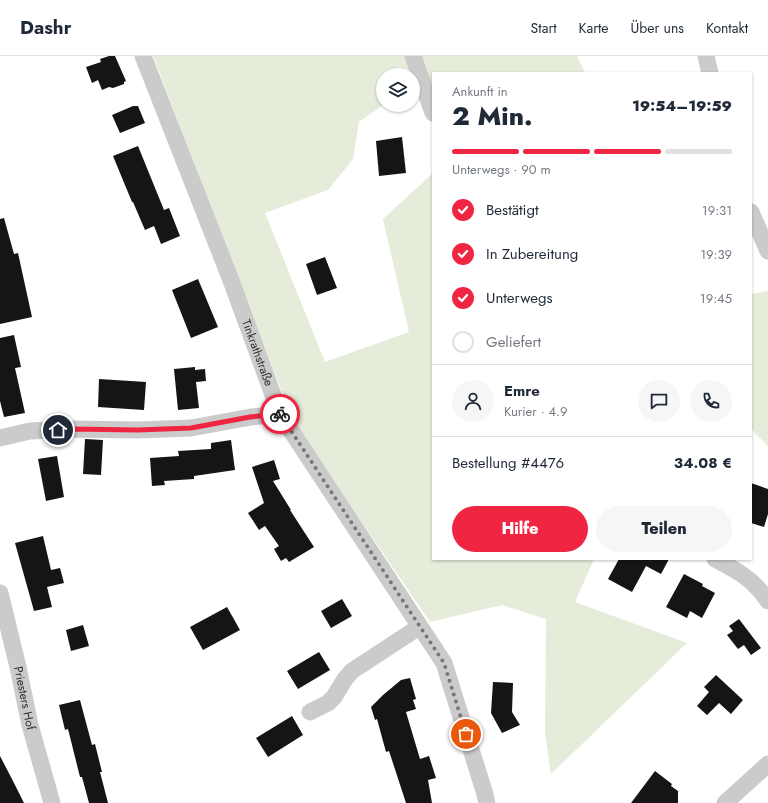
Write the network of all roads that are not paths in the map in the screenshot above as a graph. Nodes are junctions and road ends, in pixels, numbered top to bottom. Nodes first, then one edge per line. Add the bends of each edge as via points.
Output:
1 (143, 56) edge
2 (413, 56) edge
3 (706, 56) edge
4 (710, 72) edge
5 (432, 110) edge
6 (752, 214) edge
7 (768, 251) edge
8 (280, 414) junction
9 (0, 438) edge
10 (717, 560) edge
11 (0, 593) edge
12 (768, 601) edge
13 (419, 627) junction
14 (310, 712) dead end
15 (768, 764) edge
16 (52, 803) edge
17 (487, 803) edge
18 (725, 803) edge

1 - 8 street, Tinkrathstraße
2 - 5 street
3 - 4 street
6 - 7 street
8 - 9 street via 191,428 30,431
8 - 13 street, Tinkrathstraße
10 - 12 street via 748,579 760,589
11 - 16 street, Priesters Hof via 30,725
13 - 14 street via 352,671 328,704
13 - 17 street, Tinkrathstraße via 444,663
15 - 18 street

